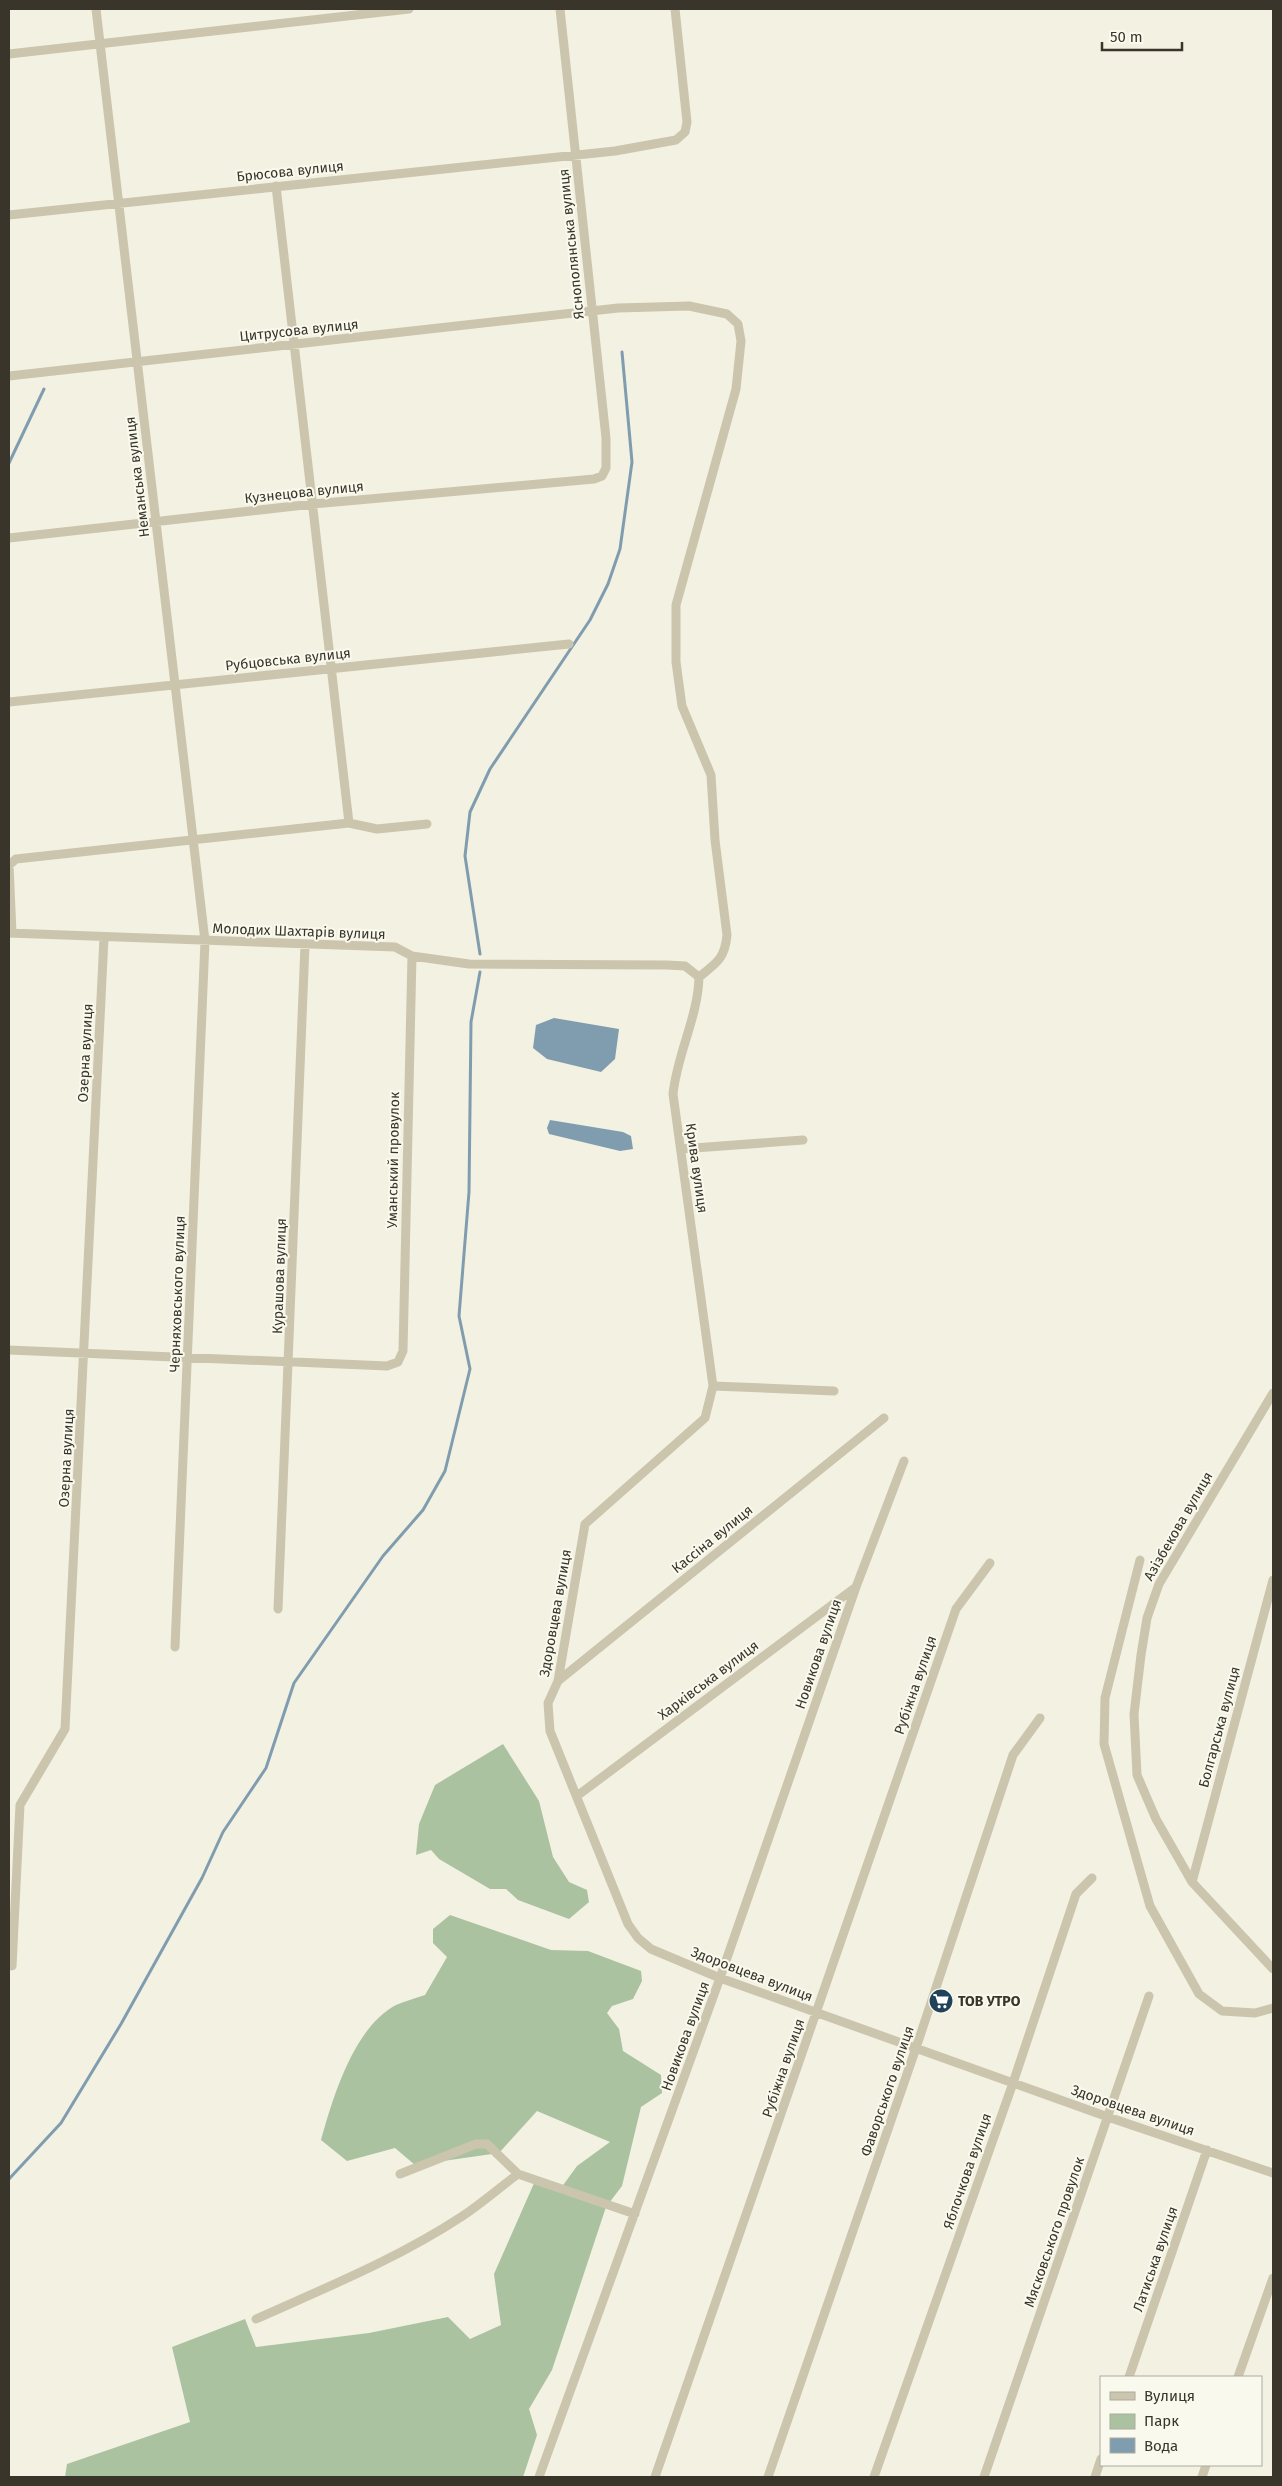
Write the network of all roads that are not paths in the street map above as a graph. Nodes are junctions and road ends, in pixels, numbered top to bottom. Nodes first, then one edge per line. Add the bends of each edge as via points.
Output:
1 (96, 9) edge
2 (409, 9) edge
3 (560, 9) edge
4 (676, 9) edge
5 (100, 44) junction
6 (9, 54) edge
7 (575, 153) junction
8 (276, 186) junction
9 (118, 202) junction
10 (9, 215) edge
11 (592, 311) junction
12 (293, 344) junction
13 (137, 362) junction
14 (9, 376) edge
15 (602, 476) joint
16 (313, 504) junction
17 (156, 521) junction
18 (9, 538) edge
19 (569, 644) dead end
20 (332, 668) junction
21 (175, 684) junction
22 (9, 702) edge
23 (349, 823) junction
24 (427, 824) dead end
25 (193, 839) junction
26 (10, 933) edge
27 (104, 938) junction
28 (205, 941) junction
29 (306, 945) junction
30 (412, 956) junction
31 (700, 977) junction
32 (803, 1140) dead end
33 (680, 1149) junction
34 (9, 1350) edge
35 (85, 1354) junction
36 (188, 1358) junction
37 (290, 1362) junction
38 (714, 1386) junction
39 (834, 1391) dead end
40 (1273, 1393) edge
41 (884, 1418) dead end
42 (904, 1461) dead end
43 (585, 1524) joint
44 (1140, 1560) dead end
45 (990, 1563) dead end
46 (1273, 1580) edge
47 (856, 1587) junction
48 (278, 1609) dead end
49 (175, 1647) dead end
50 (558, 1681) junction
51 (1040, 1718) dead end
52 (576, 1796) junction
53 (1092, 1878) dead end
54 (1192, 1882) junction
55 (12, 1966) dead end
56 (1273, 1969) edge
57 (720, 1978) junction
58 (1149, 1996) dead end
59 (1273, 2008) edge
60 (817, 2013) junction
61 (916, 2048) junction
62 (1012, 2083) junction
63 (1108, 2117) junction
64 (1207, 2150) junction
65 (1273, 2173) edge
66 (400, 2174) dead end
67 (518, 2174) junction
68 (635, 2214) junction
69 (1273, 2278) edge
70 (256, 2319) dead end
71 (1129, 2376) edge
72 (1238, 2376) edge
73 (1100, 2462) edge
74 (539, 2477) edge
75 (655, 2477) edge
76 (768, 2477) edge
77 (874, 2477) edge
78 (984, 2477) edge
79 (1095, 2477) edge

1 - 5 street, Неманська вулиця
2 - 5 street
3 - 7 street, Яснополянська вулиця
4 - 7 street, Брюсова вулиця via 688,122 685,132 676,140 615,151
5 - 6 street
5 - 9 street, Неманська вулиця
7 - 8 street, Брюсова вулиця
7 - 11 street, Яснополянська вулиця
8 - 9 street, Брюсова вулиця
8 - 12 street
9 - 10 street, Брюсова вулиця
9 - 13 street, Неманська вулиця
11 - 12 street, Цитрусова вулиця
11 - 15 street, Яснополянська вулиця via 606,438 606,468
11 - 31 street, Цитрусова вулиця via 689,306 728,314 738,324 741,341 736,389 676,605 676,662 682,706 711,775 727,935 726,950
12 - 13 street, Цитрусова вулиця
12 - 16 street
13 - 14 street, Цитрусова вулиця
13 - 17 street, Неманська вулиця
15 - 16 street, Кузнецова вулиця
16 - 17 street, Кузнецова вулиця
16 - 20 street
17 - 18 street, Кузнецова вулиця
17 - 21 street, Неманська вулиця
19 - 20 street, Рубцовська вулиця
20 - 21 street, Рубцовська вулиця
20 - 23 street
21 - 22 street, Рубцовська вулиця
21 - 25 street, Неманська вулиця
23 - 24 street, Молодих Шахтарів вулиця via 377,829
23 - 25 street, Молодих Шахтарів вулиця
25 - 26 street, Молодих Шахтарів вулиця via 11,861
25 - 28 street, Неманська вулиця
26 - 27 street, Молодих Шахтарів вулиця
27 - 28 street, Молодих Шахтарів вулиця
27 - 35 street, Озерна вулиця
28 - 29 street, Молодих Шахтарів вулиця
28 - 36 street, Черняховського вулиця
29 - 30 street, Молодих Шахтарів вулиця via 395,947
29 - 37 street, Курашова вулиця
30 - 31 street, Молодих Шахтарів вулиця via 493,965 685,966
30 - 37 street, Уманський провулок via 403,1350 398,1362 388,1366
31 - 33 street, Крива вулиця via 699,996 679,1056 673,1094
32 - 33 street
33 - 38 street, Крива вулиця
34 - 35 street
35 - 36 street
35 - 55 street, Озерна вулиця via 65,1729 20,1804
36 - 37 street
36 - 49 street, Черняховського вулиця
37 - 48 street, Курашова вулиця
38 - 39 street
38 - 43 street, Крива вулиця via 705,1418
40 - 54 street, Азізбекова вулиця via 1159,1584 1147,1618 1134,1714 1136,1775 1156,1819
41 - 50 street, Кассіна вулиця
42 - 47 street, Новикова вулиця
43 - 50 street, Здоровцева вулиця
44 - 59 street via 1105,1698 1104,1744 1150,1906 1199,1994 1222,2011 1256,2013
45 - 60 street, Рубіжна вулиця via 956,1609
46 - 54 street, Болгарська вулиця
47 - 52 street, Харківська вулиця
47 - 57 street, Новикова вулиця
50 - 52 street, Здоровцева вулиця via 548,1703 550,1731
51 - 61 street, Фаворського вулиця via 1013,1754
52 - 57 street, Здоровцева вулиця via 628,1924 638,1938 651,1950
53 - 62 street, Яблочкова вулиця via 1076,1894
54 - 56 street, Азізбекова вулиця
57 - 60 street, Здоровцева вулиця
57 - 68 street, Новикова вулиця
58 - 63 street, Мясковського провулок
60 - 61 street, Здоровцева вулиця
60 - 75 street, Рубіжна вулиця
61 - 62 street, Здоровцева вулиця
61 - 76 street, Фаворського вулиця
62 - 63 street, Здоровцева вулиця
62 - 77 street, Яблочкова вулиця
63 - 64 street, Здоровцева вулиця
63 - 78 street, Мясковського провулок
64 - 65 street, Здоровцева вулиця
64 - 71 street, Латиська вулиця
66 - 67 street via 476,2144 487,2144
67 - 68 street
67 - 70 street via 462,2217 420,2241
68 - 74 street, Новикова вулиця
69 - 72 street
73 - 79 street

